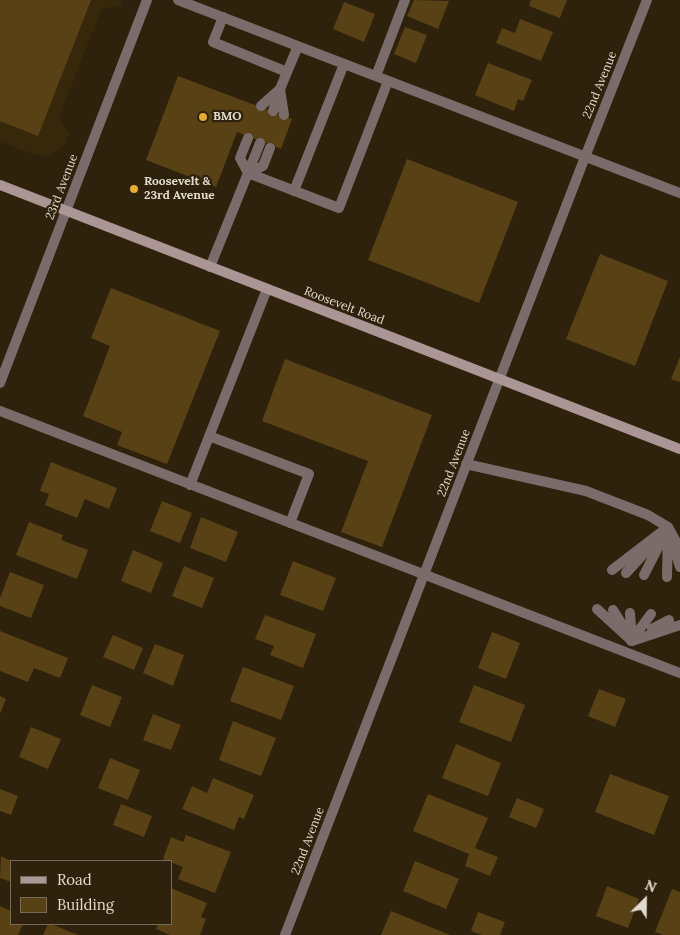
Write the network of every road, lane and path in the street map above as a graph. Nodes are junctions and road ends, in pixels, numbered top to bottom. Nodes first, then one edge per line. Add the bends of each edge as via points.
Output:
1 (148, 0) edge
2 (178, 0) edge
3 (405, 0) edge
4 (647, 0) edge
5 (223, 17) junction
6 (298, 46) junction
7 (344, 64) junction
8 (287, 72) junction
9 (376, 76) junction
10 (388, 81) junction
11 (280, 89) junction
12 (261, 106) dead end
13 (273, 111) dead end
14 (284, 115) dead end
15 (248, 138) dead end
16 (260, 143) dead end
17 (270, 148) dead end
18 (585, 156) junction
19 (248, 173) junction
20 (0, 185) edge
21 (294, 191) junction
22 (680, 193) edge
23 (67, 211) junction
24 (210, 267) junction
25 (267, 289) junction
26 (500, 380) junction
27 (0, 383) edge
28 (0, 411) edge
29 (209, 436) junction
30 (680, 449) edge
31 (466, 464) junction
32 (190, 484) junction
33 (290, 523) junction
34 (668, 527) junction
35 (680, 549) edge
36 (680, 567) edge
37 (612, 570) dead end
38 (626, 573) dead end
39 (644, 574) dead end
40 (424, 575) junction
41 (667, 577) dead end
42 (597, 609) dead end
43 (613, 610) dead end
44 (630, 613) dead end
45 (652, 614) dead end
46 (669, 620) dead end
47 (680, 625) edge
48 (632, 641) junction
49 (627, 653) junction
50 (680, 673) edge
51 (284, 935) edge

1 - 23 street, 23rd Avenue
2 - 5 street
3 - 9 street
4 - 18 street, 22nd Avenue
5 - 6 street
5 - 8 street via 213,42
6 - 7 street
6 - 8 street
7 - 9 street
7 - 21 street
8 - 11 street
9 - 10 street
10 - 18 street
10 - 21 street via 339,208
11 - 12 street
11 - 13 street
11 - 14 street
15 - 19 street via 240,158
16 - 19 street
17 - 19 street via 263,166
18 - 22 street
18 - 26 street, 22nd Avenue
19 - 21 street
19 - 24 street
20 - 23 main road, Roosevelt Road
23 - 24 main road, Roosevelt Road
23 - 27 street, 23rd Avenue
24 - 25 main road, Roosevelt Road
25 - 26 main road, Roosevelt Road
25 - 29 street
26 - 30 main road, Roosevelt Road
26 - 31 street, 22nd Avenue
28 - 32 street
29 - 32 street
29 - 33 street via 309,474
31 - 34 street via 586,491 648,515
31 - 40 street, 22nd Avenue
32 - 33 street
33 - 40 street
34 - 35 street
34 - 36 street
34 - 37 street
34 - 38 street
34 - 39 street
34 - 41 street
40 - 49 street
40 - 51 street, 22nd Avenue
42 - 48 street
43 - 48 street
44 - 48 street
45 - 48 street
46 - 48 street
47 - 48 street
48 - 49 street
49 - 50 street

